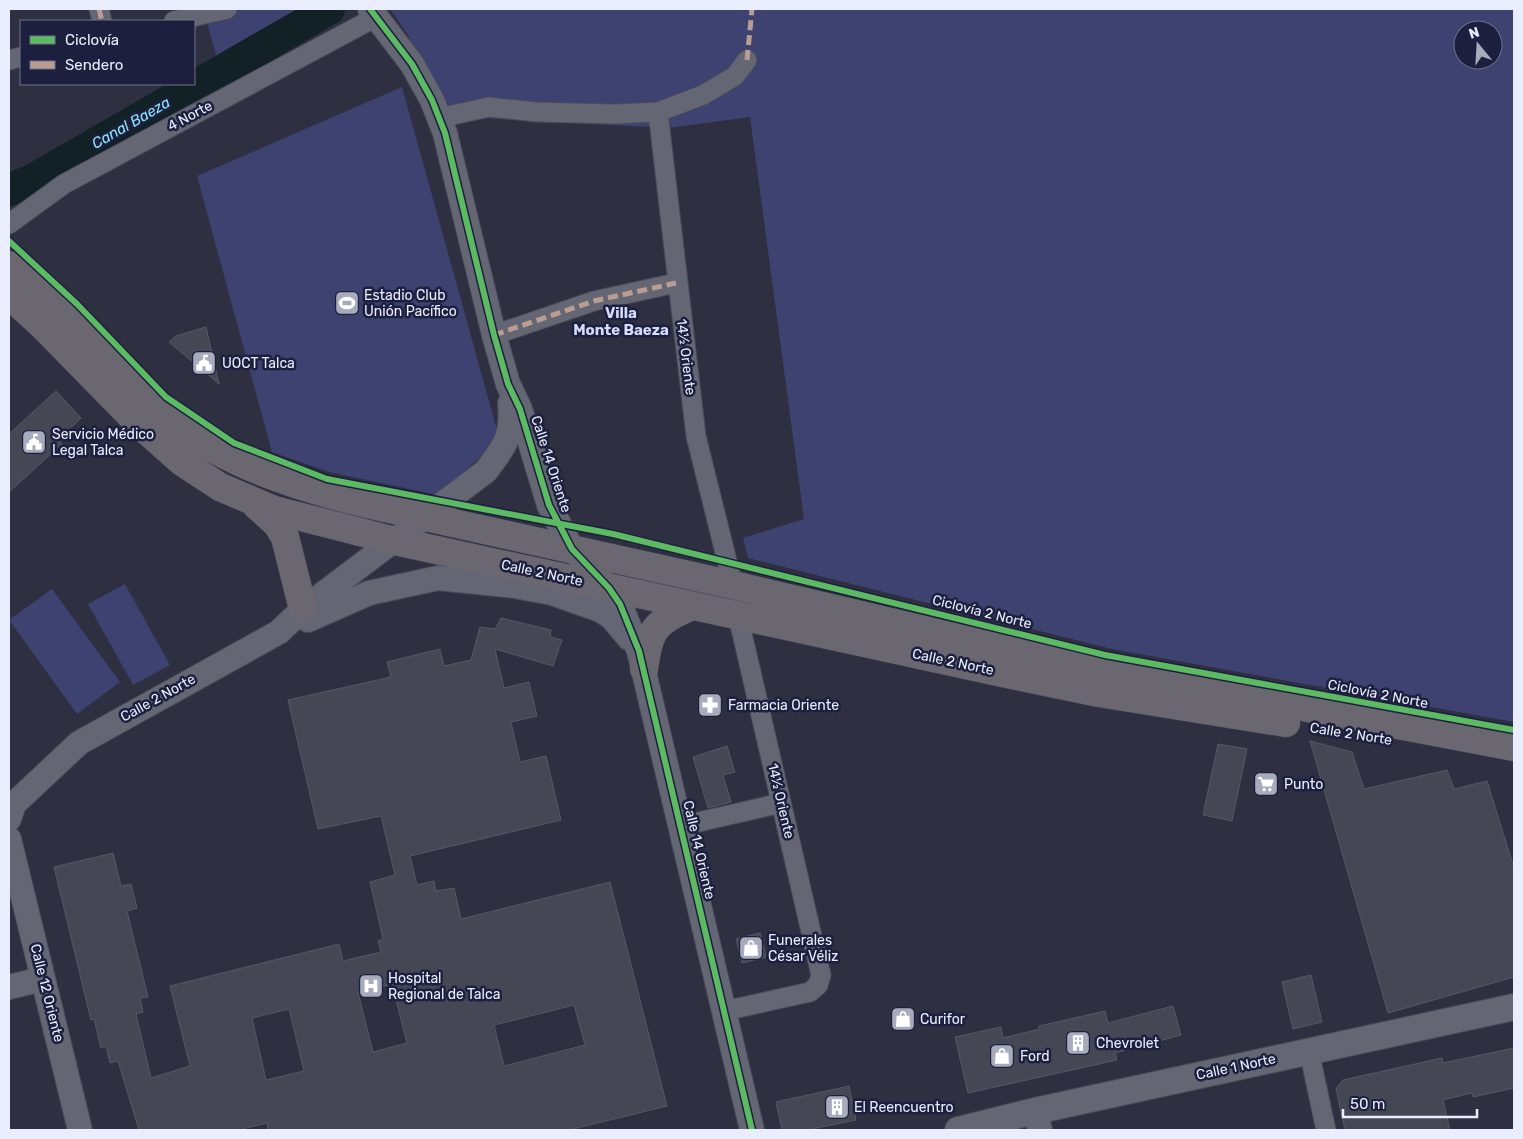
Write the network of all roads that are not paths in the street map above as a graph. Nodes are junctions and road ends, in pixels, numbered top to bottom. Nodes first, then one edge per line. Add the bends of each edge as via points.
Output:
1 (227, 9) edge
2 (373, 13) edge
3 (178, 20) edge
4 (748, 60) dead end
5 (439, 118) junction
6 (659, 119) junction
7 (9, 224) edge
8 (9, 265) edge
9 (676, 283) junction
10 (9, 294) edge
11 (494, 336) junction
12 (508, 384) junction
13 (252, 500) junction
14 (426, 517) junction
15 (395, 541) junction
16 (572, 549) junction
17 (733, 585) junction
18 (609, 588) junction
19 (692, 606) junction
20 (303, 609) junction
21 (738, 616) junction
22 (279, 632) junction
23 (642, 660) junction
24 (1514, 747) edge
25 (1514, 763) edge
26 (781, 803) junction
27 (9, 819) edge
28 (681, 826) junction
29 (11, 848) edge
30 (43, 979) junction
31 (9, 987) edge
32 (1514, 1007) edge
33 (724, 1011) junction
34 (1309, 1051) junction
35 (1037, 1120) edge
36 (80, 1130) edge
37 (752, 1130) edge
38 (958, 1130) edge
39 (1326, 1130) edge

1 - 3 street
2 - 5 street, Calle 14 Oriente via 412,64
2 - 7 street, 4 Norte via 64,184
4 - 6 street via 736,76
5 - 6 street via 489,107
5 - 11 street, Calle 14 Oriente via 451,150
6 - 9 street, 14½ Oriente
8 - 14 main road via 57,306 169,418 214,448 253,468 311,489
9 - 11 street via 594,301
9 - 17 street, 14½ Oriente via 700,460
10 - 13 main road via 158,442 214,482
11 - 12 street, Calle 14 Oriente
12 - 14 street, Calle 2 Norte via 511,416 506,444 486,471
12 - 16 street, Calle 14 Oriente via 520,410 549,505
13 - 15 main road via 315,522
13 - 20 main road via 277,524 285,537
14 - 15 street, Calle 2 Norte
14 - 16 main road, Calle 2 Norte
15 - 18 main road, Calle 2 Norte
15 - 20 street, Calle 2 Norte
16 - 17 main road, Calle 2 Norte
16 - 18 street, Calle 14 Oriente
17 - 24 main road, Calle 2 Norte via 1040,657
18 - 19 main road, Calle 2 Norte
18 - 23 street, Calle 14 Oriente via 625,612
19 - 21 main road, Calle 2 Norte
19 - 23 main road via 675,613 652,632
20 - 22 street, Calle 2 Norte
21 - 25 main road, Calle 2 Norte via 1099,693
21 - 26 street, 14½ Oriente
22 - 23 street via 369,593 438,578 543,591 600,610 611,617
22 - 27 street, Calle 2 Norte via 79,743 14,804
23 - 28 street, Calle 14 Oriente
26 - 28 street
26 - 33 street, 14½ Oriente via 820,980 805,993
28 - 33 street, Calle 14 Oriente
29 - 30 street, Calle 12 Oriente
30 - 31 street
30 - 36 street, Calle 12 Oriente
32 - 34 main road, Calle 1 Norte
33 - 37 street, Calle 14 Oriente
34 - 35 main road, Calle 1 Norte
34 - 39 street
35 - 38 main road, Calle 1 Norte

